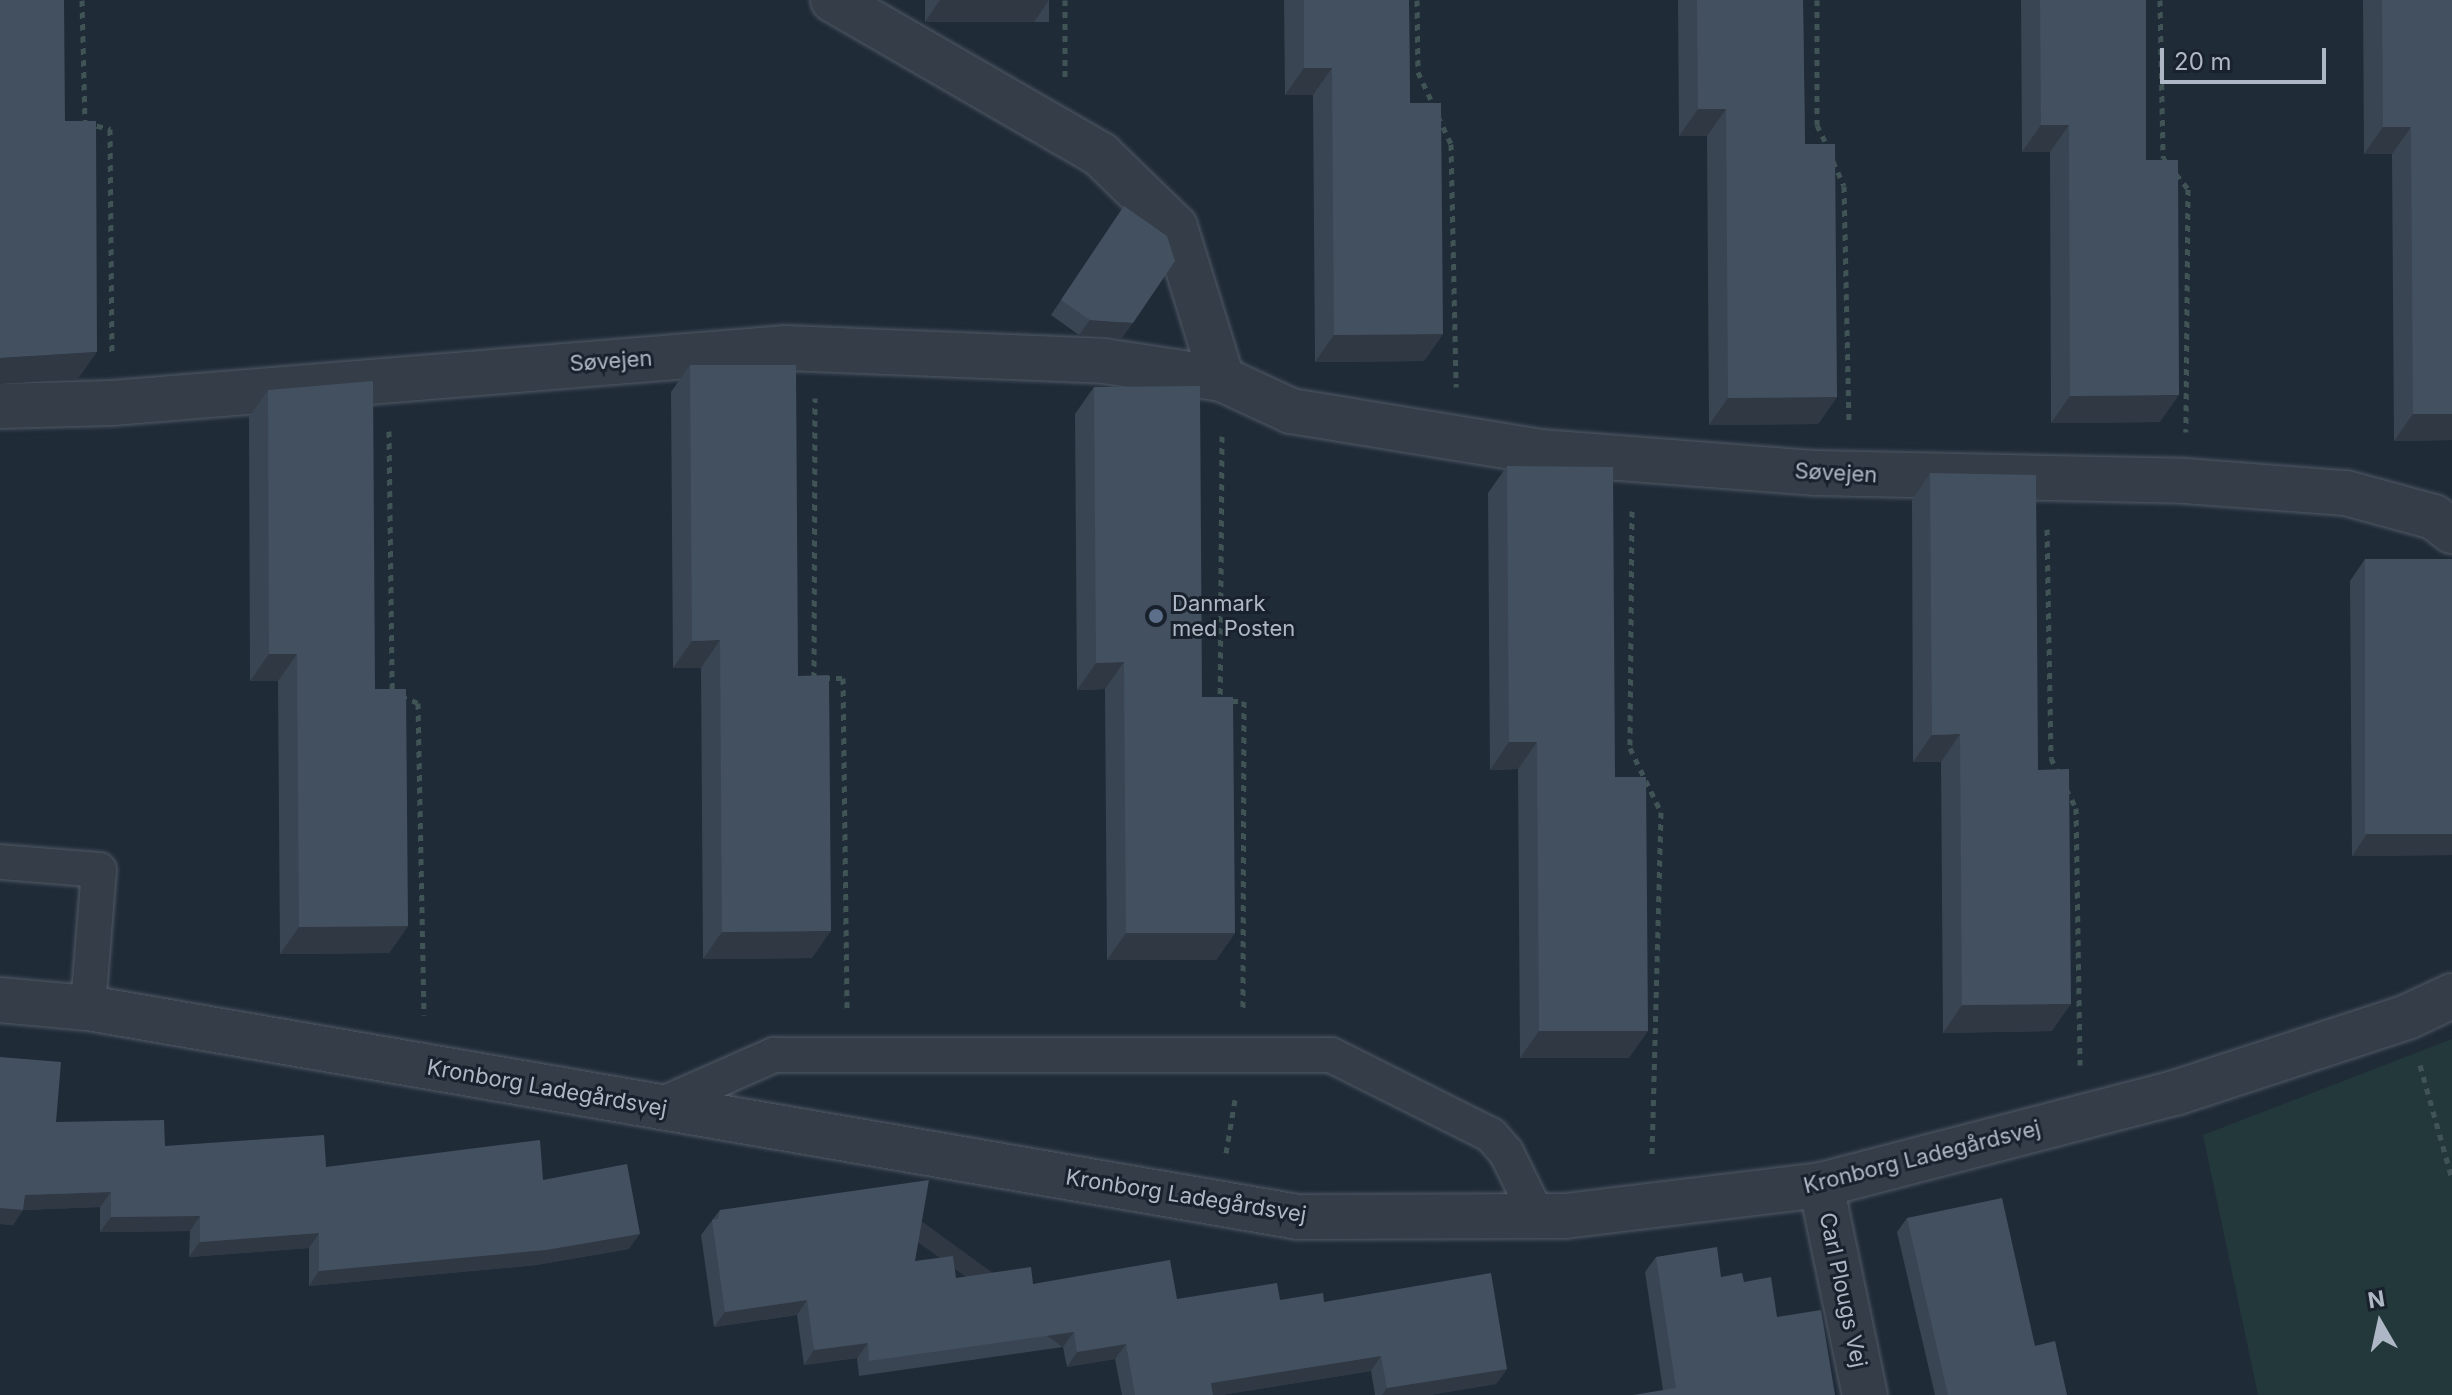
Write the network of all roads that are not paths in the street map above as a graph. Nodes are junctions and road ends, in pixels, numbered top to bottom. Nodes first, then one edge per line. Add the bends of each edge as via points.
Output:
1 (833, 0) edge
2 (1222, 379) junction
3 (0, 406) edge
4 (2452, 531) edge
5 (0, 862) edge
6 (2452, 996) edge
7 (0, 1000) edge
8 (88, 1008) junction
9 (656, 1107) junction
10 (1821, 1185) junction
11 (1538, 1217) junction
12 (1865, 1395) edge

1 - 2 street via 1101,155 1175,227
2 - 3 street, Søvejen via 1104,361 815,349 112,403
2 - 4 street, Søvejen via 1291,411 1457,440 1632,460 1850,474 2185,481 2346,493 2434,517
5 - 8 lane via 99,870
6 - 10 street, Kronborg Ladegårdsvej via 2407,1017 2175,1093
7 - 8 street, Kronborg Ladegårdsvej
8 - 9 street, Kronborg Ladegårdsvej
9 - 11 street, Kronborg Ladegårdsvej via 1298,1217
9 - 11 lane via 774,1055 1331,1055 1491,1135 1506,1152
10 - 11 street, Kronborg Ladegårdsvej
10 - 12 street, Carl Plougs Vej

